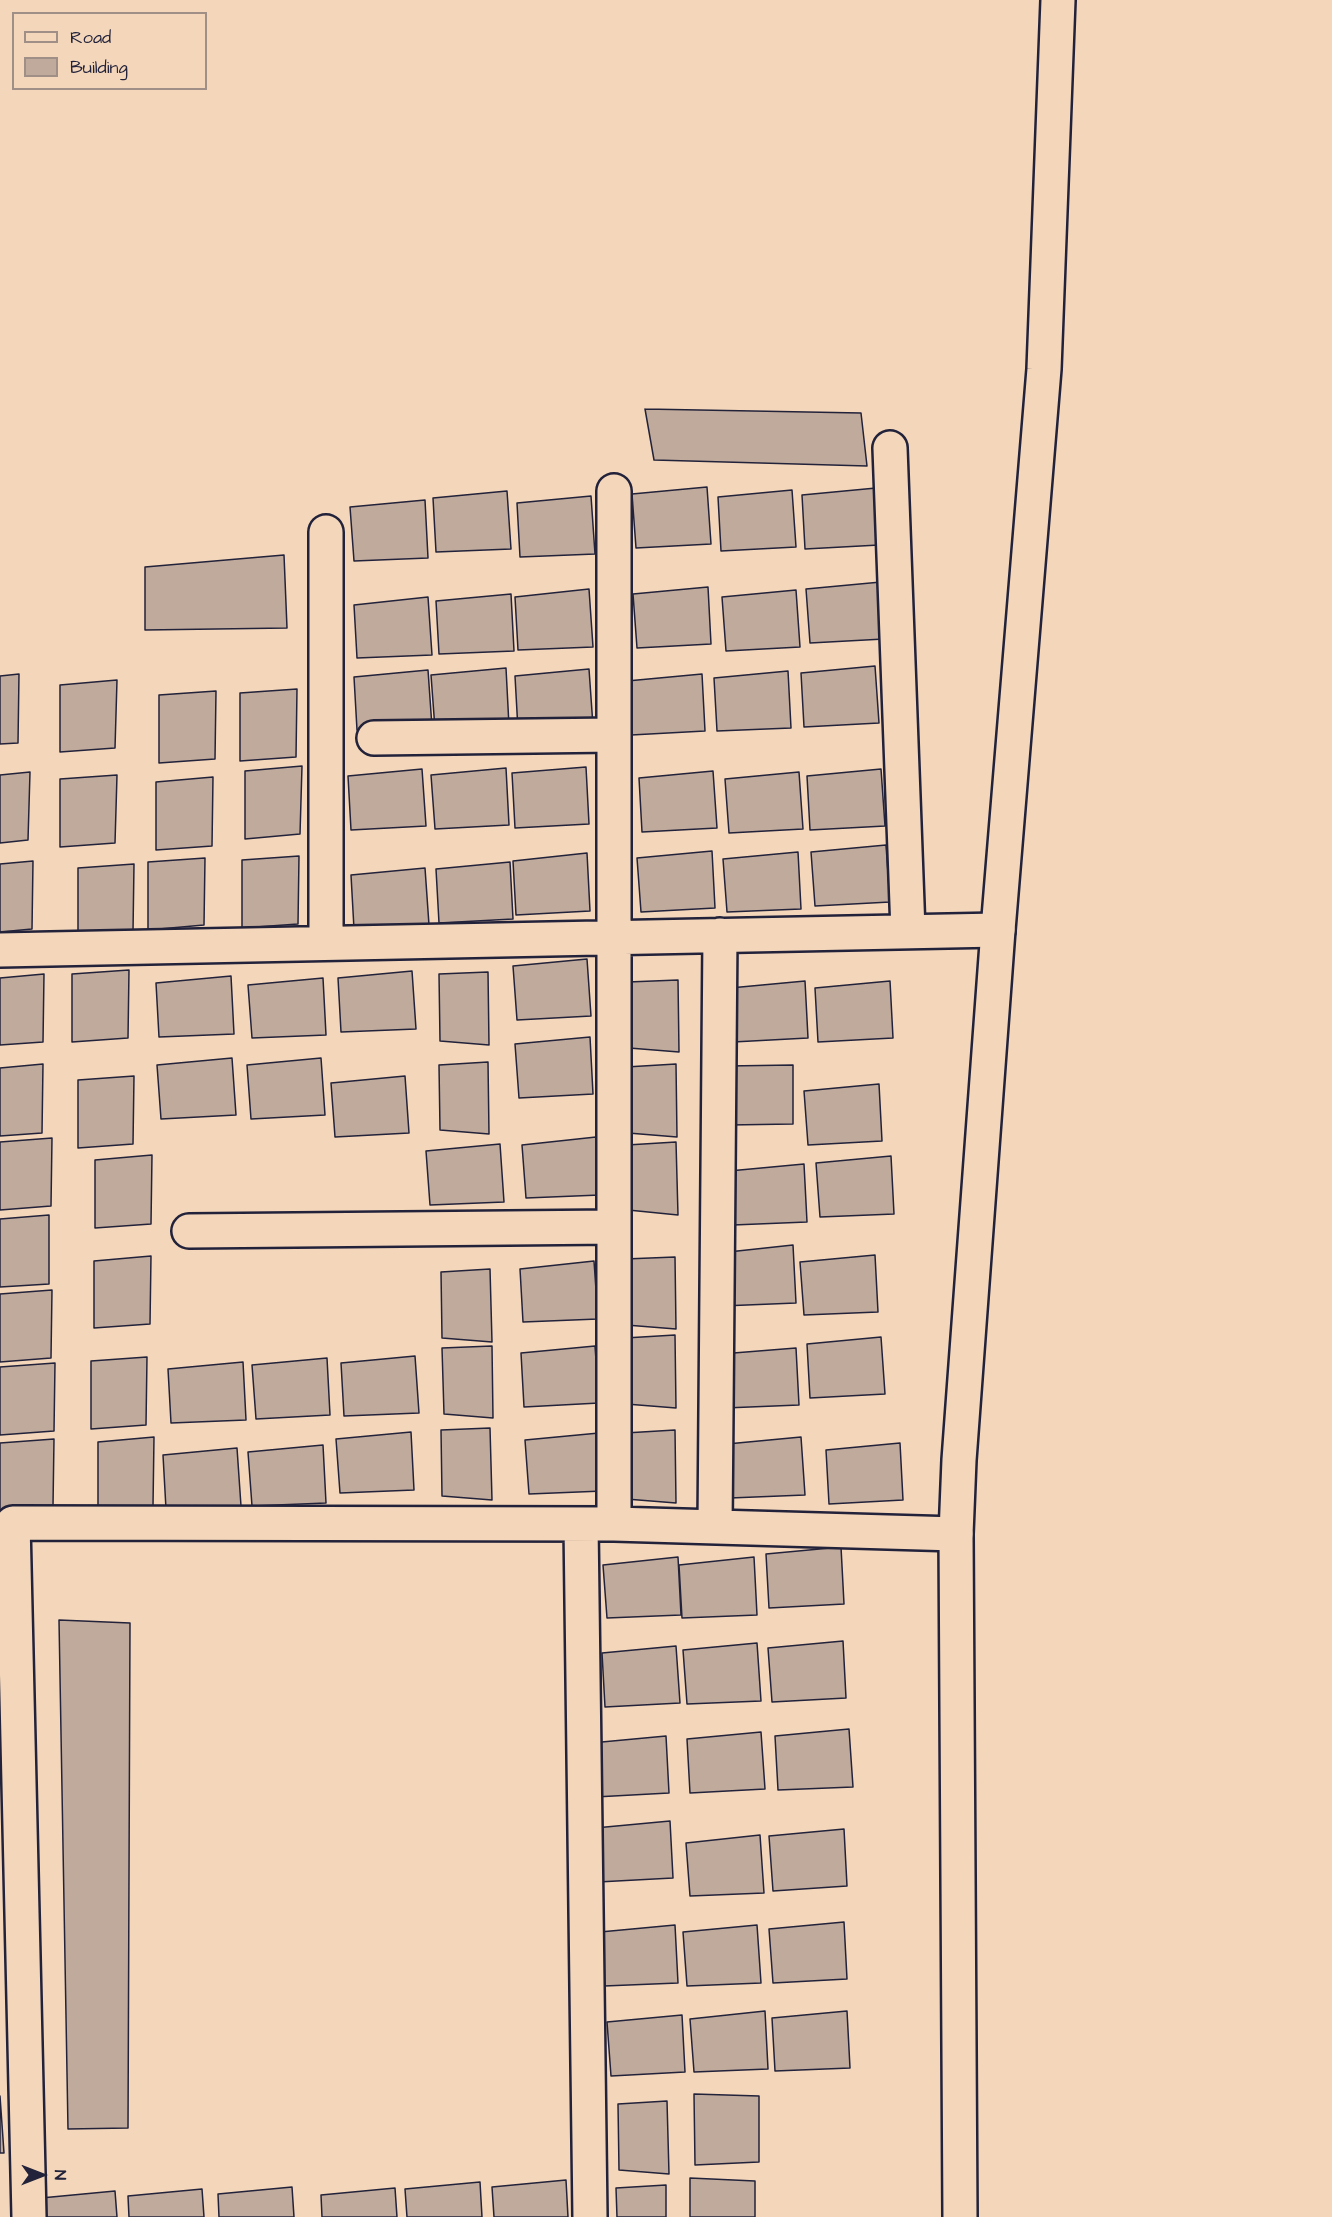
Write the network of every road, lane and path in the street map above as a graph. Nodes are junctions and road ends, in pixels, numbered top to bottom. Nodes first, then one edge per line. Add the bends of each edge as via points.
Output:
1 (1058, 0) edge
2 (890, 448) dead end
3 (615, 491) dead end
4 (326, 532) dead end
5 (615, 735) junction
6 (374, 738) dead end
7 (998, 930) junction
8 (908, 931) junction
9 (720, 935) junction
10 (615, 938) junction
11 (326, 943) junction
12 (0, 950) edge
13 (615, 1227) junction
14 (189, 1231) dead end
15 (6, 1523) edge
16 (581, 1524) junction
17 (615, 1524) junction
18 (715, 1527) junction
19 (956, 1534) junction
20 (29, 2217) edge
21 (590, 2217) edge
22 (960, 2217) edge

1 - 7 street via 1044,369
2 - 8 street
3 - 5 street
4 - 11 street
5 - 6 street
5 - 10 street
7 - 8 street
7 - 19 street
8 - 9 street
9 - 10 street
9 - 18 street
10 - 11 street
10 - 13 street
11 - 12 street
13 - 14 street
13 - 17 street
15 - 16 street
15 - 20 street
16 - 17 street
16 - 21 street
17 - 18 street
18 - 19 street
19 - 22 street

